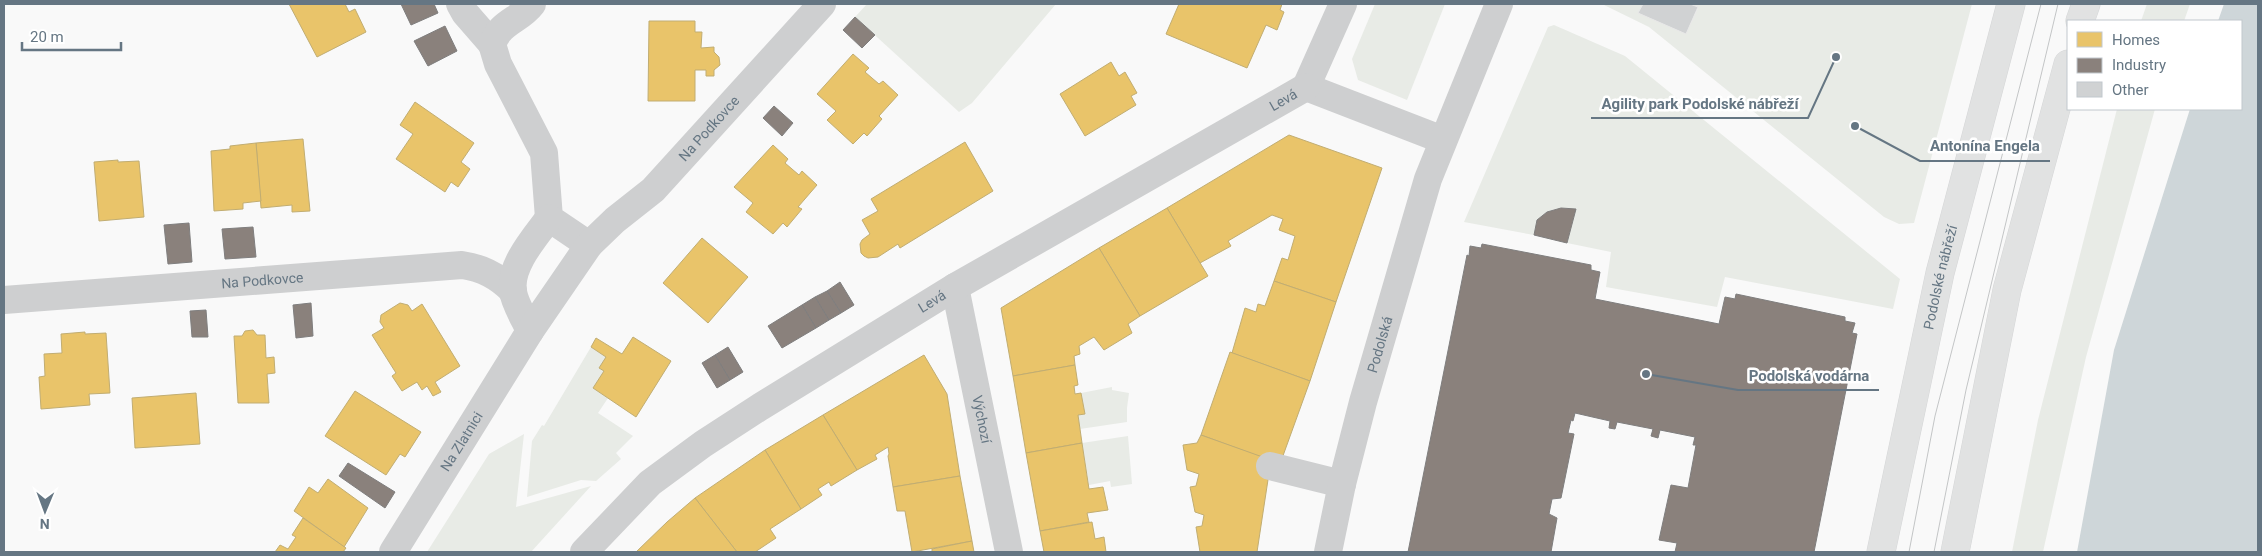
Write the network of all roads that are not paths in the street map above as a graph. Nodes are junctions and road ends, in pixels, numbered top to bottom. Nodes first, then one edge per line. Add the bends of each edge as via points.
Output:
1 (460, 4) edge
2 (532, 4) edge
3 (822, 4) edge
4 (1343, 4) edge
5 (1499, 4) edge
6 (2011, 4) edge
7 (2086, 4) edge
8 (2080, 20) edge
9 (492, 44) junction
10 (2067, 68) edge
11 (1306, 87) junction
12 (1443, 140) junction
13 (549, 218) junction
14 (589, 246) junction
15 (955, 287) junction
16 (513, 291) junction
17 (4, 300) edge
18 (530, 331) junction
19 (1270, 466) dead end
20 (1342, 484) junction
21 (393, 552) edge
22 (584, 552) edge
23 (1009, 552) edge
24 (1328, 552) edge
25 (1882, 552) edge
26 (1955, 552) edge

1 - 9 street
2 - 9 street via 502,27
3 - 14 street, Na Podkovce via 653,190
4 - 11 street
5 - 12 street, Podolská
6 - 25 main road, Podolské nábřeží via 1940,273
7 - 8 main road
9 - 13 street via 498,64 544,153
10 - 26 main road via 2007,290
11 - 12 street
11 - 15 street, Levá
12 - 20 street, Podolská via 1425,188
13 - 14 street
13 - 16 street via 523,253
14 - 18 street, Na Zlatnici
15 - 22 street, Levá via 704,444 650,483
15 - 23 street, Výchozí
16 - 17 street, Na Podkovce via 490,273 475,266 462,265
16 - 18 street
18 - 21 street, Na Zlatnici
19 - 20 street
20 - 24 street, Podolská

